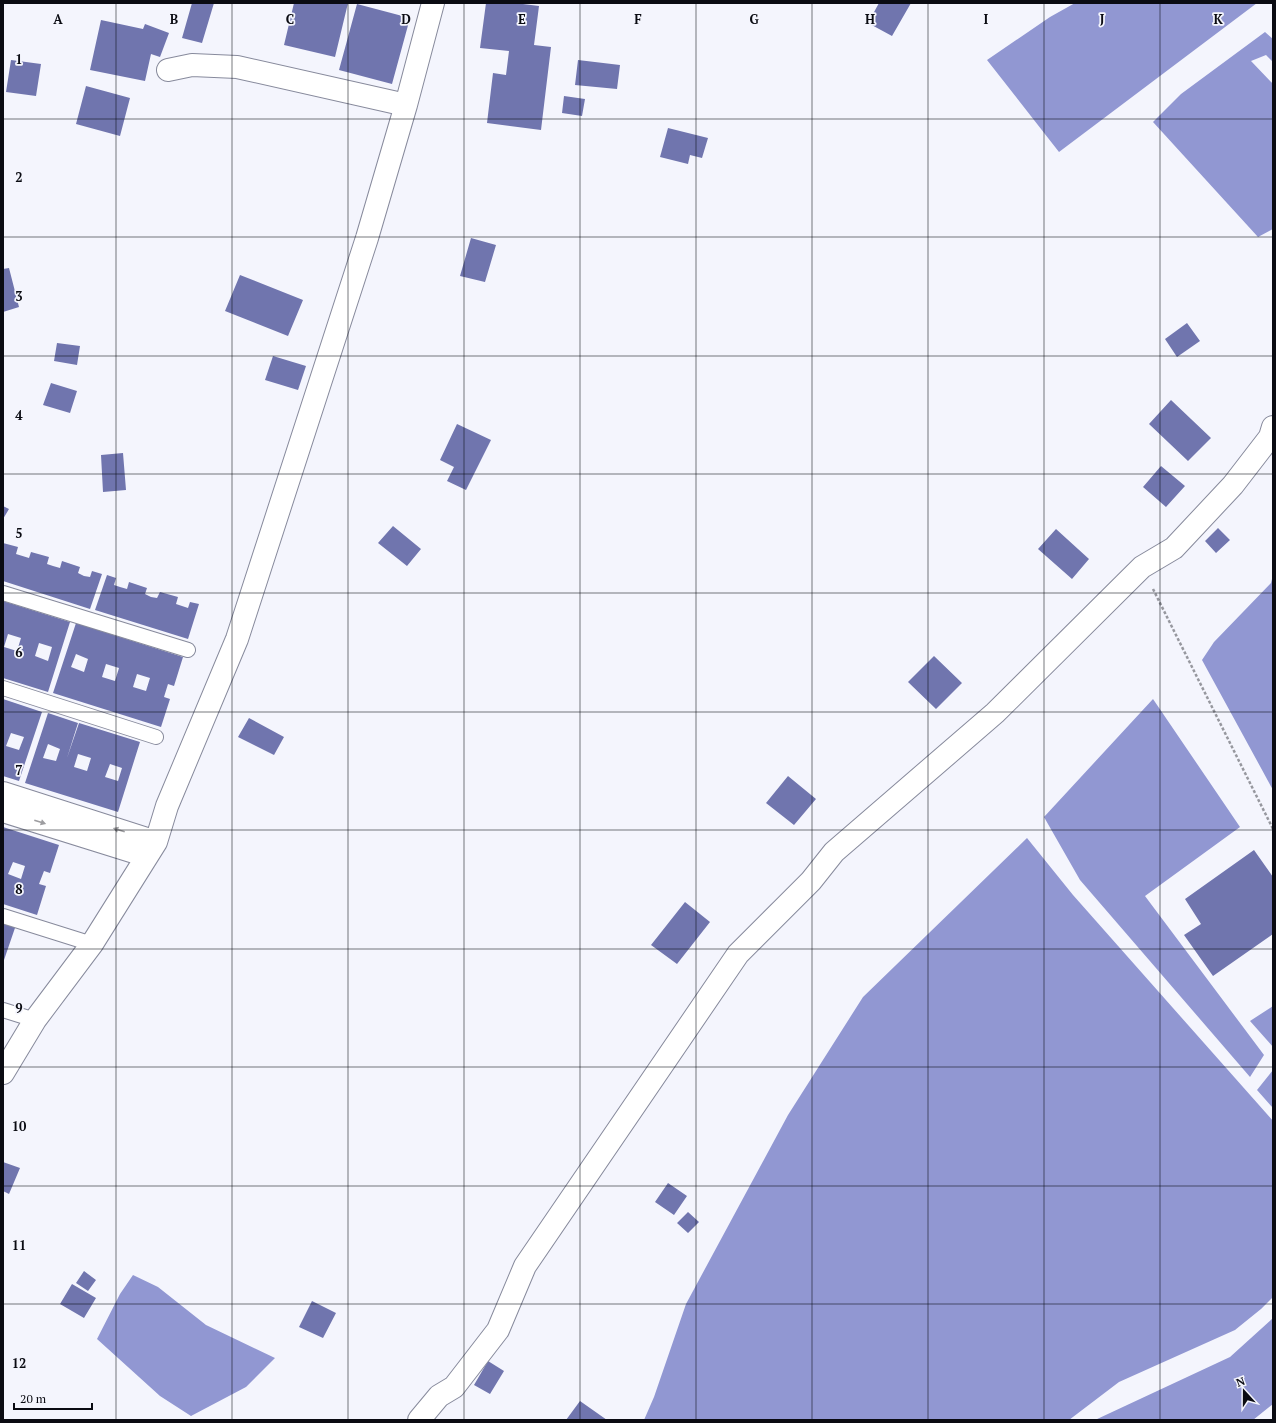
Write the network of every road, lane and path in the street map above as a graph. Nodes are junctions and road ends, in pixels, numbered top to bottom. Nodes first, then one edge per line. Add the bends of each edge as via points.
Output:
1 (433, 3) edge
2 (168, 70) dead end
3 (406, 105) junction
4 (1273, 428) edge
5 (1142, 567) junction
6 (3, 593) edge
7 (188, 650) dead end
8 (3, 688) edge
9 (156, 738) dead end
10 (3, 793) edge
11 (3, 811) edge
12 (1273, 829) edge
13 (151, 849) junction
14 (3, 916) edge
15 (92, 944) junction
16 (3, 1010) edge
17 (35, 1020) junction
18 (3, 1073) edge
19 (419, 1420) edge

1 - 3 street
2 - 3 street via 192,65 237,67
3 - 13 street via 367,238 238,639
4 - 5 street via 1270,436 1233,485 1196,525 1174,548
5 - 12 path
5 - 19 street via 995,713 834,852 811,881 738,954 525,1266 498,1330 454,1387 439,1396
6 - 7 lane
8 - 9 lane
13 -> 10 street
11 -> 13 street
13 - 15 street
14 - 15 lane
15 - 17 street
16 - 17 lane
17 - 18 street

